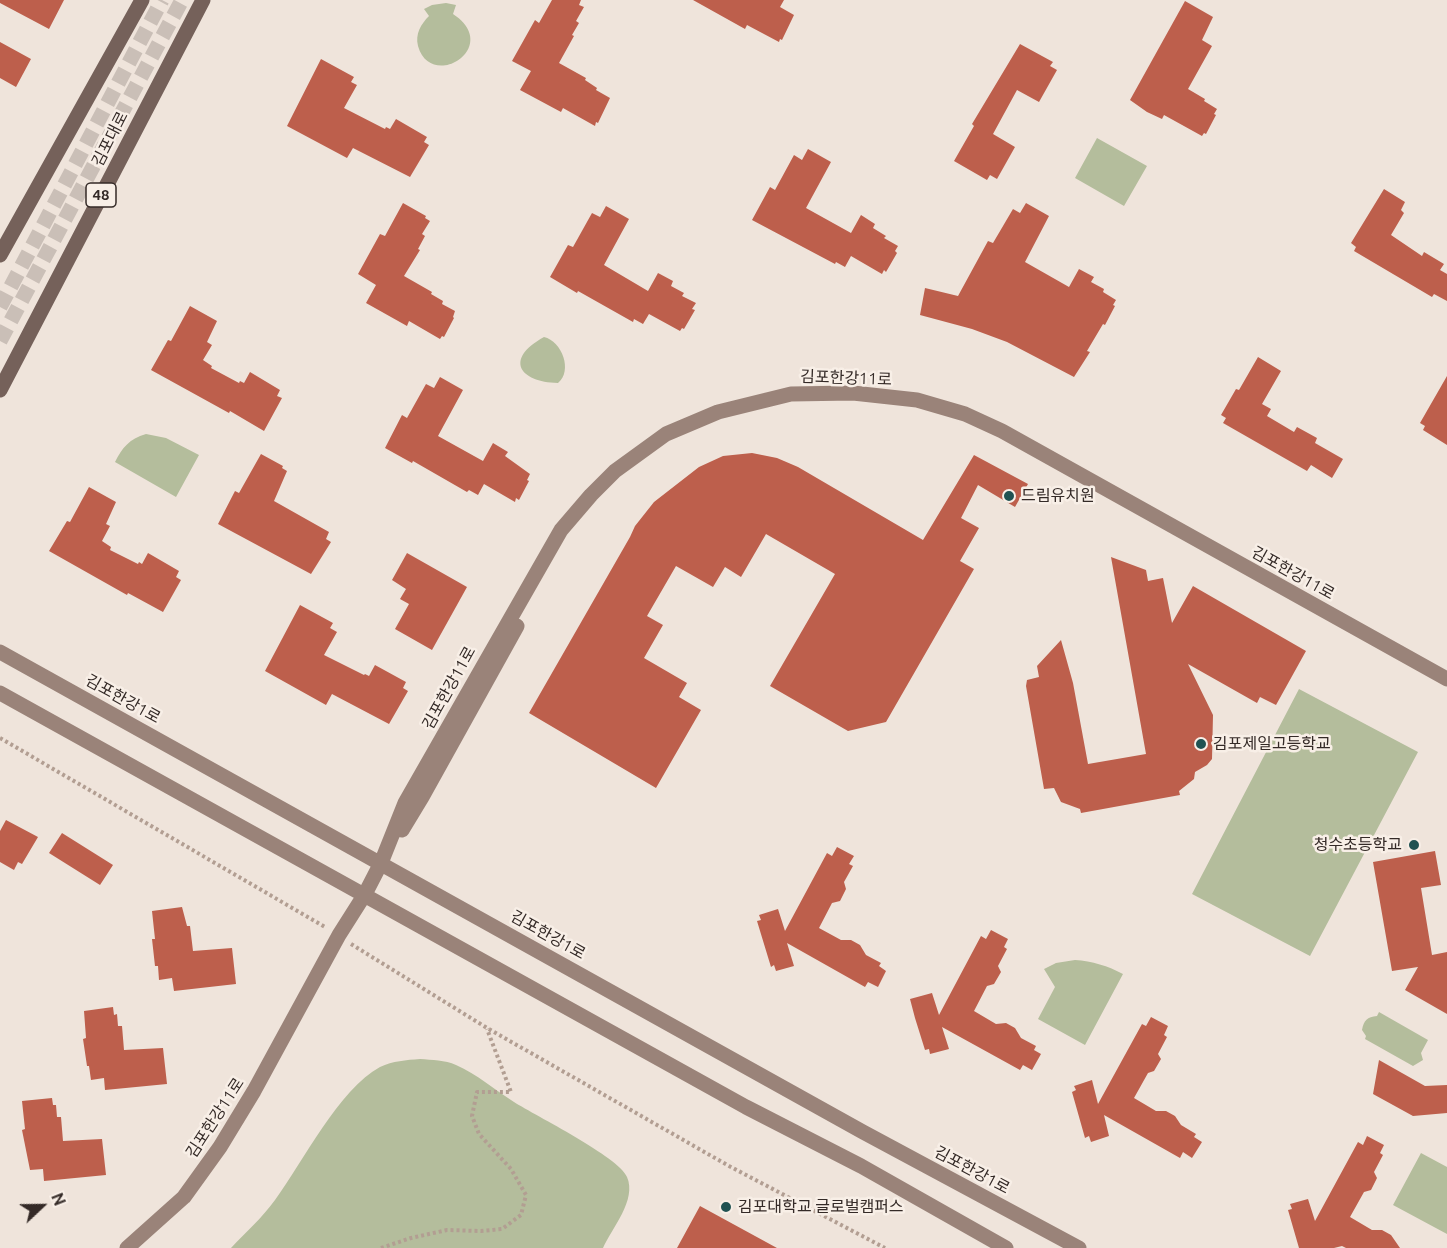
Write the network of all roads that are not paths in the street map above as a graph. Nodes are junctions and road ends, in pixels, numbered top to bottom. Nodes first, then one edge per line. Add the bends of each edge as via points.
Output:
1 (142, 0) edge
2 (203, 0) edge
3 (0, 255) edge
4 (0, 390) edge
5 (0, 652) edge
6 (1447, 679) edge
7 (1447, 689) edge
8 (0, 693) edge
9 (381, 863) junction
10 (365, 894) junction
11 (127, 1248) edge
12 (1006, 1248) edge
13 (1079, 1248) edge

1 - 3 main road
2 - 4 main road, 김포대로 / 48
5 - 9 street, 김포한강1로
6 - 9 street, 김포한강11로 via 965,414 917,400 853,393 792,394 718,412 666,434 615,471 591,495 561,530 498,638 405,803
7 - 9 street, 김포한강11로 via 996,437 915,409 849,402 790,403 720,421 671,442 624,476 596,503 573,530
8 - 10 street
9 - 10 street, 김포한강11로
9 - 13 street, 김포한강1로
10 - 11 street, 김포한강11로 via 220,1147 183,1197
10 - 12 street

